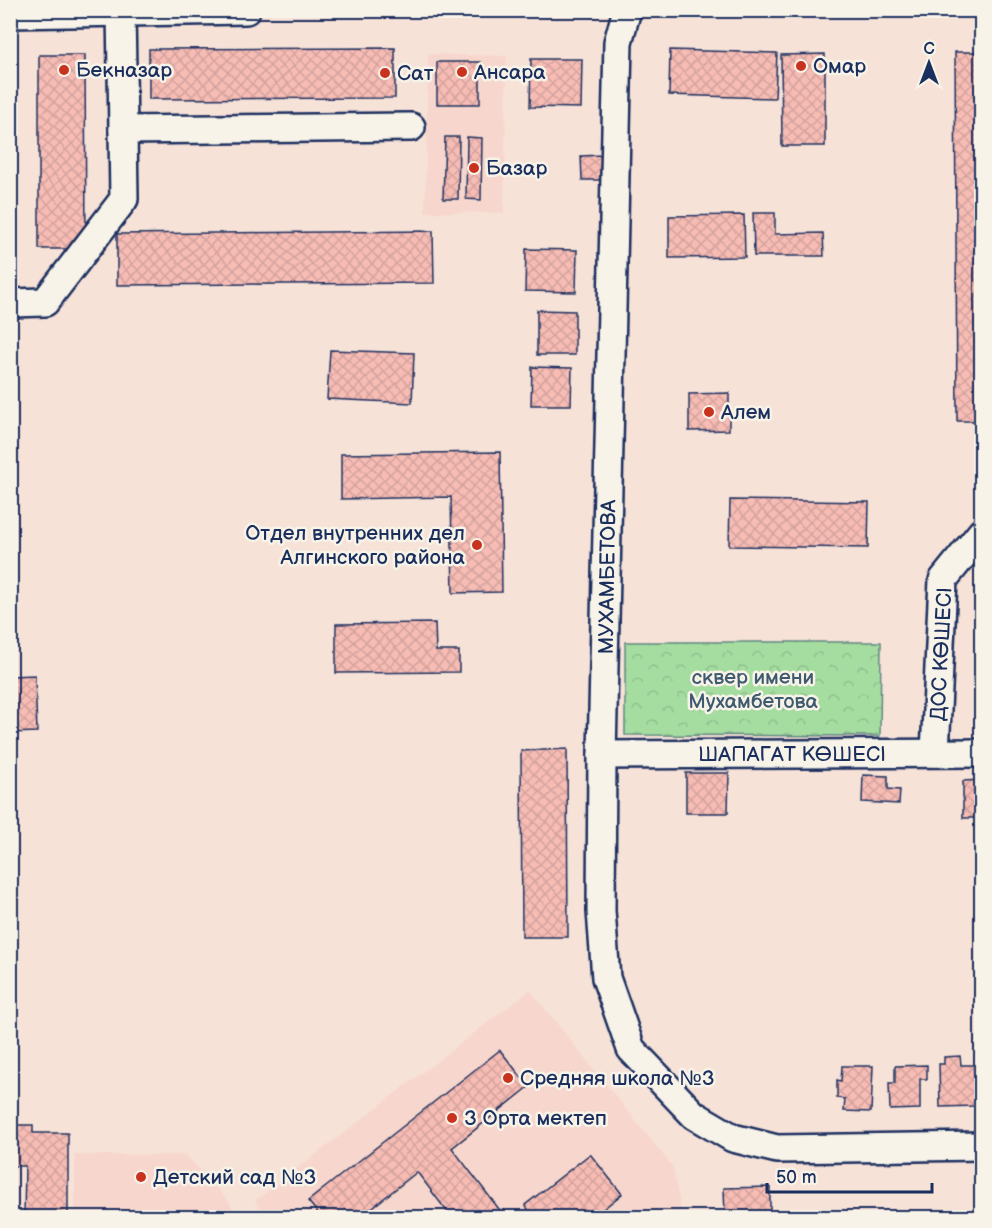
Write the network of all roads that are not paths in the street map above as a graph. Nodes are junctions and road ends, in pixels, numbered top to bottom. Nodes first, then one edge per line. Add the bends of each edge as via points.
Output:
1 (246, 10) edge
2 (627, 10) edge
3 (121, 12) junction
4 (17, 13) edge
5 (411, 127) dead end
6 (123, 130) junction
7 (10, 303) edge
8 (981, 532) edge
9 (935, 753) junction
10 (981, 753) edge
11 (602, 755) junction
12 (981, 1146) edge

1 - 3 street
2 - 11 street, МУХАМБЕТОВА via 618,42
3 - 4 street
3 - 6 street
5 - 6 street
6 - 7 street via 124,199 45,302
8 - 9 street, ДОС КӨШЕСІ via 943,580
9 - 10 street, ШАПАГАТ КӨШЕСІ
9 - 11 street, ШАПАГАТ КӨШЕСІ
11 - 12 street, МУХАМБЕТОВА via 601,911 606,978 631,1048 694,1115 733,1138 777,1149

